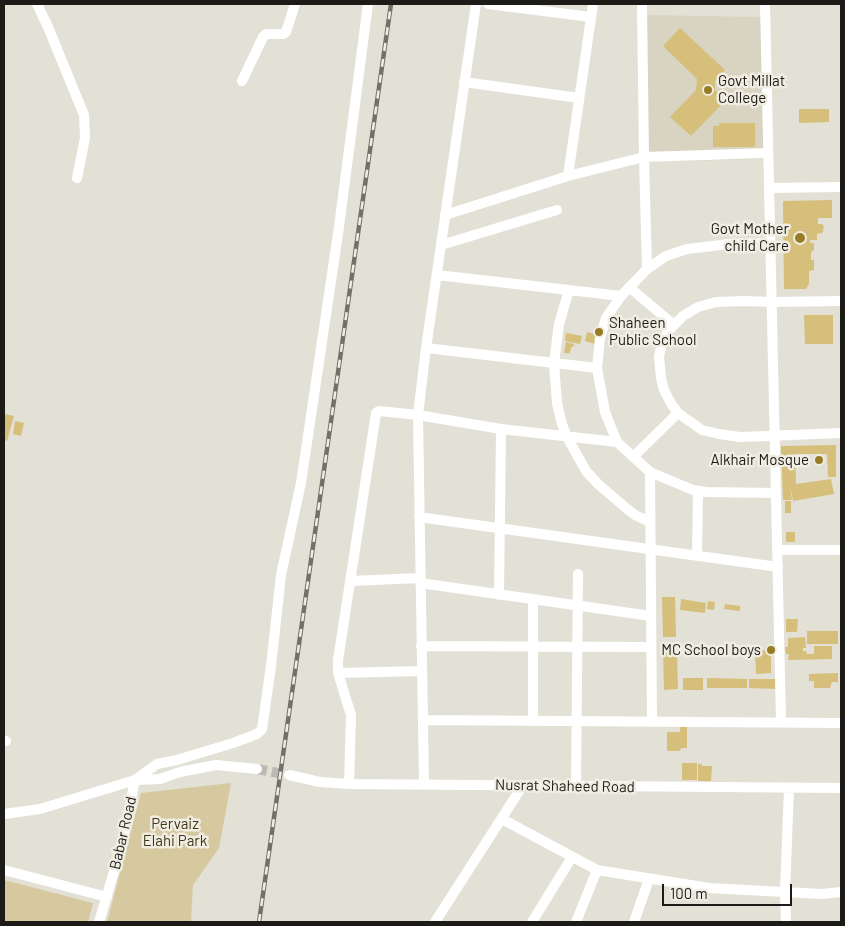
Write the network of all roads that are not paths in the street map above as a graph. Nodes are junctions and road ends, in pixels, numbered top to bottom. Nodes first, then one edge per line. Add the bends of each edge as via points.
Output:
1 (37, 4) edge
2 (295, 4) edge
3 (368, 4) edge
4 (476, 4) edge
5 (488, 4) edge
6 (592, 4) edge
7 (642, 4) edge
8 (765, 4) edge
9 (591, 17) junction
10 (242, 81) dead end
11 (464, 82) junction
12 (579, 98) junction
13 (768, 152) junction
14 (644, 157) junction
15 (568, 176) junction
16 (77, 178) dead end
17 (841, 187) edge
18 (769, 188) junction
19 (557, 210) dead end
20 (445, 215) junction
21 (771, 243) junction
22 (441, 245) junction
23 (647, 269) junction
24 (436, 275) junction
25 (629, 287) junction
26 (569, 290) junction
27 (620, 296) junction
28 (841, 301) edge
29 (772, 302) junction
30 (674, 325) junction
31 (426, 348) junction
32 (554, 363) junction
33 (597, 368) junction
34 (678, 413) junction
35 (418, 415) junction
36 (501, 429) junction
37 (841, 433) edge
38 (774, 436) junction
39 (567, 437) junction
40 (618, 442) junction
41 (632, 457) junction
42 (650, 472) junction
43 (698, 491) junction
44 (776, 492) junction
45 (419, 517) junction
46 (650, 522) junction
47 (501, 529) junction
48 (651, 550) junction
49 (777, 550) junction
50 (841, 550) edge
51 (697, 556) junction
52 (778, 567) junction
53 (578, 574) dead end
54 (420, 581) junction
55 (350, 582) junction
56 (499, 595) junction
57 (532, 599) junction
58 (578, 605) junction
59 (651, 616) junction
60 (421, 646) junction
61 (533, 646) junction
62 (577, 646) junction
63 (652, 647) junction
64 (422, 671) junction
65 (338, 674) junction
66 (423, 720) junction
67 (533, 721) junction
68 (576, 721) junction
69 (652, 722) junction
70 (781, 722) junction
71 (841, 723) edge
72 (257, 769) tunnel mouth
73 (289, 775) tunnel mouth
74 (135, 780) junction
75 (349, 784) junction
76 (424, 784) junction
77 (523, 785) junction
78 (576, 786) junction
79 (789, 788) junction
80 (841, 788) edge
81 (4, 814) edge
82 (502, 819) junction
83 (572, 857) junction
84 (4, 870) edge
85 (597, 870) junction
86 (649, 878) junction
87 (785, 892) junction
88 (841, 892) edge
89 (107, 897) junction
90 (99, 922) edge
91 (436, 922) edge
92 (532, 922) edge
93 (576, 922) edge
94 (634, 922) edge
95 (786, 922) edge

1 - 16 street via 84,115 84,138
2 - 10 street via 286,32 263,37
3 - 74 street via 301,483 281,575 262,729 233,743 157,764
4 - 11 street
5 - 9 street
6 - 9 street
7 - 14 street
8 - 13 street
9 - 12 street
11 - 12 street
11 - 20 street
12 - 15 street
13 - 14 street
13 - 18 street
14 - 15 street
14 - 23 street
15 - 20 street
17 - 18 street
18 - 21 street
19 - 22 street
20 - 22 street
21 - 23 street via 687,249 666,256
21 - 29 street
22 - 24 street
23 - 25 street
24 - 26 street
24 - 31 street
25 - 27 street
25 - 30 street
26 - 27 street
26 - 32 street via 559,324
27 - 33 street via 602,327
28 - 29 street
29 - 30 street via 716,302 698,306
29 - 38 street
30 - 34 street via 662,343 659,367 664,390
31 - 32 street
31 - 35 street
32 - 33 street
32 - 39 street via 557,403
33 - 40 street via 605,412
34 - 38 street via 702,430 740,436
34 - 41 street
35 - 36 street
35 - 45 street
35 - 55 street via 376,413
36 - 39 street
36 - 47 street
37 - 38 street
38 - 44 street
39 - 40 street
39 - 46 street via 586,471 598,484 626,508
40 - 41 street
41 - 42 street
42 - 43 street
42 - 46 street
43 - 44 street
43 - 51 street
44 - 49 street
45 - 47 street
45 - 54 street
46 - 48 street
47 - 48 street
47 - 56 street
48 - 51 street
48 - 59 street
49 - 50 street
49 - 52 street
51 - 52 street
52 - 70 street
53 - 58 street
54 - 55 street
54 - 56 street
54 - 60 street
55 - 65 street
56 - 57 street
57 - 58 street
57 - 61 street
58 - 59 street
58 - 62 street
59 - 63 street
60 - 61 street
60 - 64 street
61 - 62 street
61 - 67 street
62 - 63 street
62 - 68 street
63 - 69 street
64 - 65 street
64 - 66 street
65 - 75 street via 350,715
66 - 67 street
66 - 76 street
67 - 68 street
68 - 69 street
68 - 78 street
69 - 70 street
70 - 71 street
72 - 74 street, Babar Road via 203,767 160,779
73 - 75 street, Nusrat Shaheed Road
74 - 81 street via 40,809
74 - 89 street, Babar Road
75 - 76 street, Nusrat Shaheed Road
76 - 77 street, Nusrat Shaheed Road
77 - 78 street, Nusrat Shaheed Road
77 - 82 street
78 - 79 street, Nusrat Shaheed Road
79 - 80 street, Nusrat Shaheed Road
79 - 87 street
82 - 83 street
82 - 91 street
83 - 85 street
83 - 92 street
84 - 89 street
85 - 86 street
85 - 93 street
86 - 87 street via 709,888
86 - 94 street
87 - 88 street
87 - 95 street
89 - 90 street, Babar Road

